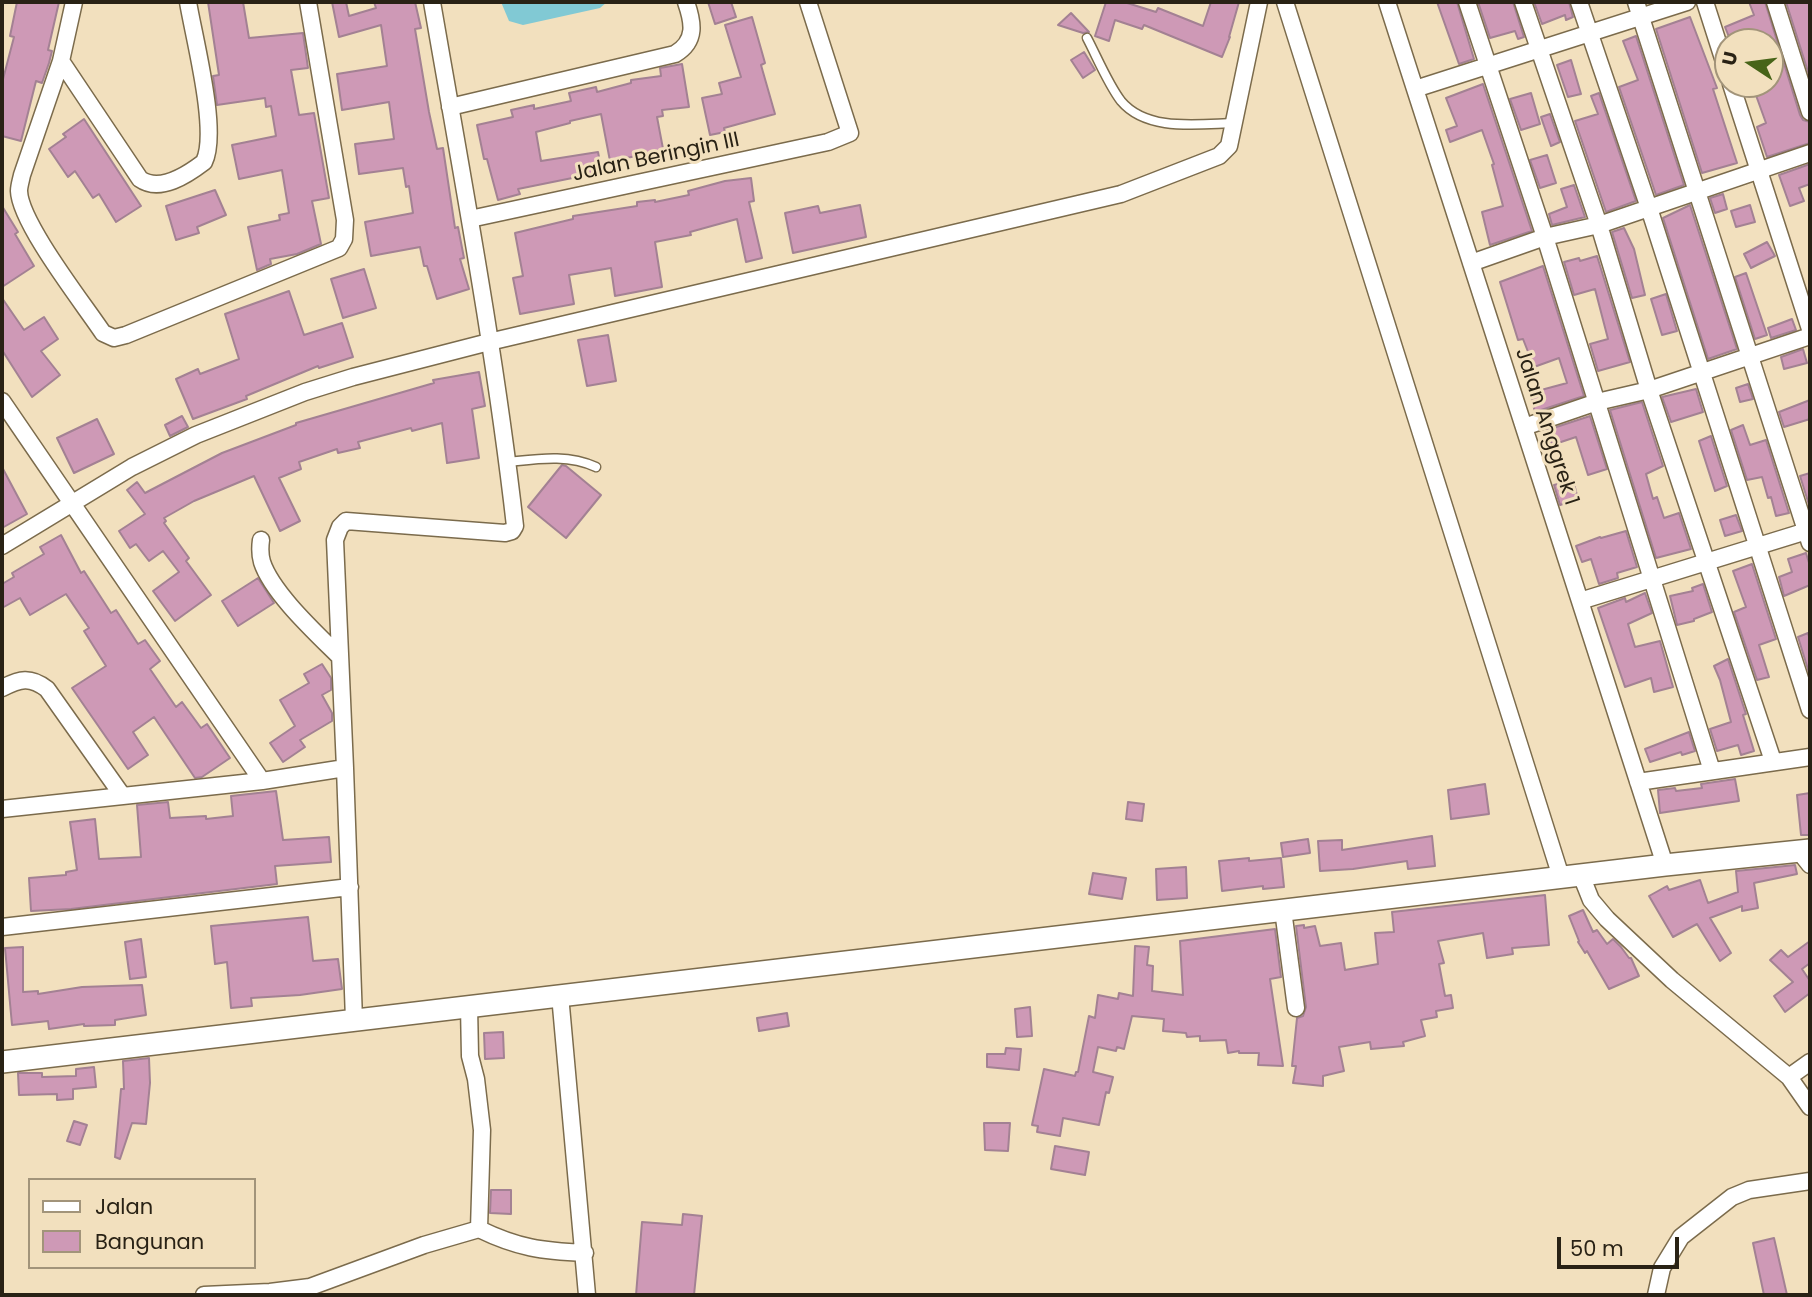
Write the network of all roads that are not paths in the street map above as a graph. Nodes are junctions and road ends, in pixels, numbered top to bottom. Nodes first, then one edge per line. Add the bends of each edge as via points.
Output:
1 (74, 2) edge
2 (188, 2) edge
3 (308, 2) edge
4 (432, 2) edge
5 (686, 2) edge
6 (808, 2) edge
7 (1259, 2) edge
8 (1285, 2) edge
9 (1387, 2) edge
10 (1467, 2) edge
11 (1522, 2) edge
12 (1579, 2) edge
13 (1687, 2) edge
14 (1705, 2) edge
15 (1775, 2) edge
16 (1638, 9) edge
17 (1714, 30) edge
18 (1590, 33) junction
19 (1087, 38) dead end
20 (1537, 48) junction
21 (61, 61) junction
22 (1488, 65) junction
23 (1415, 89) junction
24 (1735, 98) edge
25 (450, 107) junction
26 (1810, 112) edge
27 (1234, 123) junction
28 (1810, 153) edge
29 (1759, 172) junction
30 (1696, 191) junction
31 (1649, 208) junction
32 (470, 219) junction
33 (1599, 225) junction
34 (1545, 237) junction
35 (1471, 263) junction
36 (1810, 329) edge
37 (1810, 336) edge
38 (489, 342) junction
39 (1749, 355) junction
40 (1701, 371) junction
41 (1648, 390) junction
42 (2, 401) edge
43 (1597, 402) junction
44 (1524, 428) junction
45 (508, 462) junction
46 (596, 467) dead end
47 (72, 505) junction
48 (1809, 534) edge
49 (261, 540) dead end
50 (2, 546) edge
51 (1757, 546) junction
52 (1707, 560) junction
53 (1653, 578) junction
54 (1580, 601) junction
55 (340, 657) junction
56 (2, 688) edge
57 (1810, 710) edge
58 (1810, 757) edge
59 (1773, 761) junction
60 (345, 768) junction
61 (1712, 771) junction
62 (262, 781) junction
63 (1638, 782) junction
64 (122, 795) junction
65 (2, 809) edge
66 (1806, 855) edge
67 (1665, 865) junction
68 (1571, 876) junction
69 (350, 887) junction
70 (1283, 910) junction
71 (2, 928) edge
72 (560, 995) junction
73 (468, 1006) junction
74 (1296, 1009) dead end
75 (354, 1020) junction
76 (2, 1062) edge
77 (1808, 1063) edge
78 (1789, 1077) junction
79 (1810, 1107) edge
80 (1810, 1181) edge
81 (480, 1229) junction
82 (585, 1253) junction
83 (204, 1295) edge
84 (587, 1295) edge
85 (1656, 1295) edge

1 - 21 street
2 - 21 street via 210,139 204,162 182,176 158,185 140,179
3 - 21 street via 345,220 339,248 114,338 103,332 39,239 19,192
4 - 25 street
5 - 25 street via 692,30 689,41 675,54
6 - 32 street, Jalan Beringin III via 850,133 828,142
7 - 27 street
8 - 68 street
9 - 23 street, Jalan Anggrek 1
10 - 22 street
11 - 20 street
12 - 18 street
13 - 16 street
14 - 17 street
15 - 26 street
16 - 18 street
16 - 30 street
18 - 20 street
18 - 31 street
19 - 27 lane via 1121,102 1145,118 1175,124
20 - 22 street
20 - 33 street
22 - 23 street
22 - 34 street
23 - 35 street, Jalan Anggrek 1
24 - 29 street
25 - 32 street
27 - 38 street via 1228,146 1219,156 1121,194
28 - 29 street
29 - 30 street
29 - 36 street
30 - 31 street
30 - 39 street
31 - 33 street
31 - 40 street
32 - 38 street
33 - 34 street
33 - 41 street
34 - 35 street
34 - 43 street
35 - 44 street, Jalan Anggrek 1
37 - 39 street
38 - 45 street
38 - 47 street via 352,377 256,410 132,467
39 - 40 street
39 - 48 street
40 - 41 street
40 - 51 street
41 - 43 street
41 - 52 street
42 - 47 street
43 - 44 street
43 - 53 street
44 - 54 street, Jalan Anggrek 1
45 - 46 lane via 560,458
45 - 55 street via 512,531 346,521 340,527 335,540
47 - 50 street
47 - 62 street
48 - 51 street
49 - 55 street via 262,564 275,585
51 - 52 street
51 - 57 street
52 - 53 street
52 - 59 street
53 - 54 street
53 - 61 street
54 - 63 street, Jalan Anggrek 1
55 - 60 street
56 - 64 street via 30,679 47,689
58 - 59 street
59 - 61 street
60 - 62 street
60 - 69 street
61 - 63 street
62 - 64 street
63 - 67 street, Jalan Anggrek 1
64 - 65 street
66 - 67 street
67 - 68 street
68 - 70 street
68 - 78 street via 1607,919 1672,980
69 - 71 street
69 - 75 street
70 - 72 street
70 - 74 street
72 - 73 street
72 - 82 street
73 - 75 street
73 - 81 street via 470,1056 482,1130
75 - 76 street
77 - 78 street
78 - 79 street
80 - 85 street via 1732,1197 1681,1237 1662,1268
81 - 82 street via 526,1248
81 - 83 street via 310,1287
82 - 84 street

